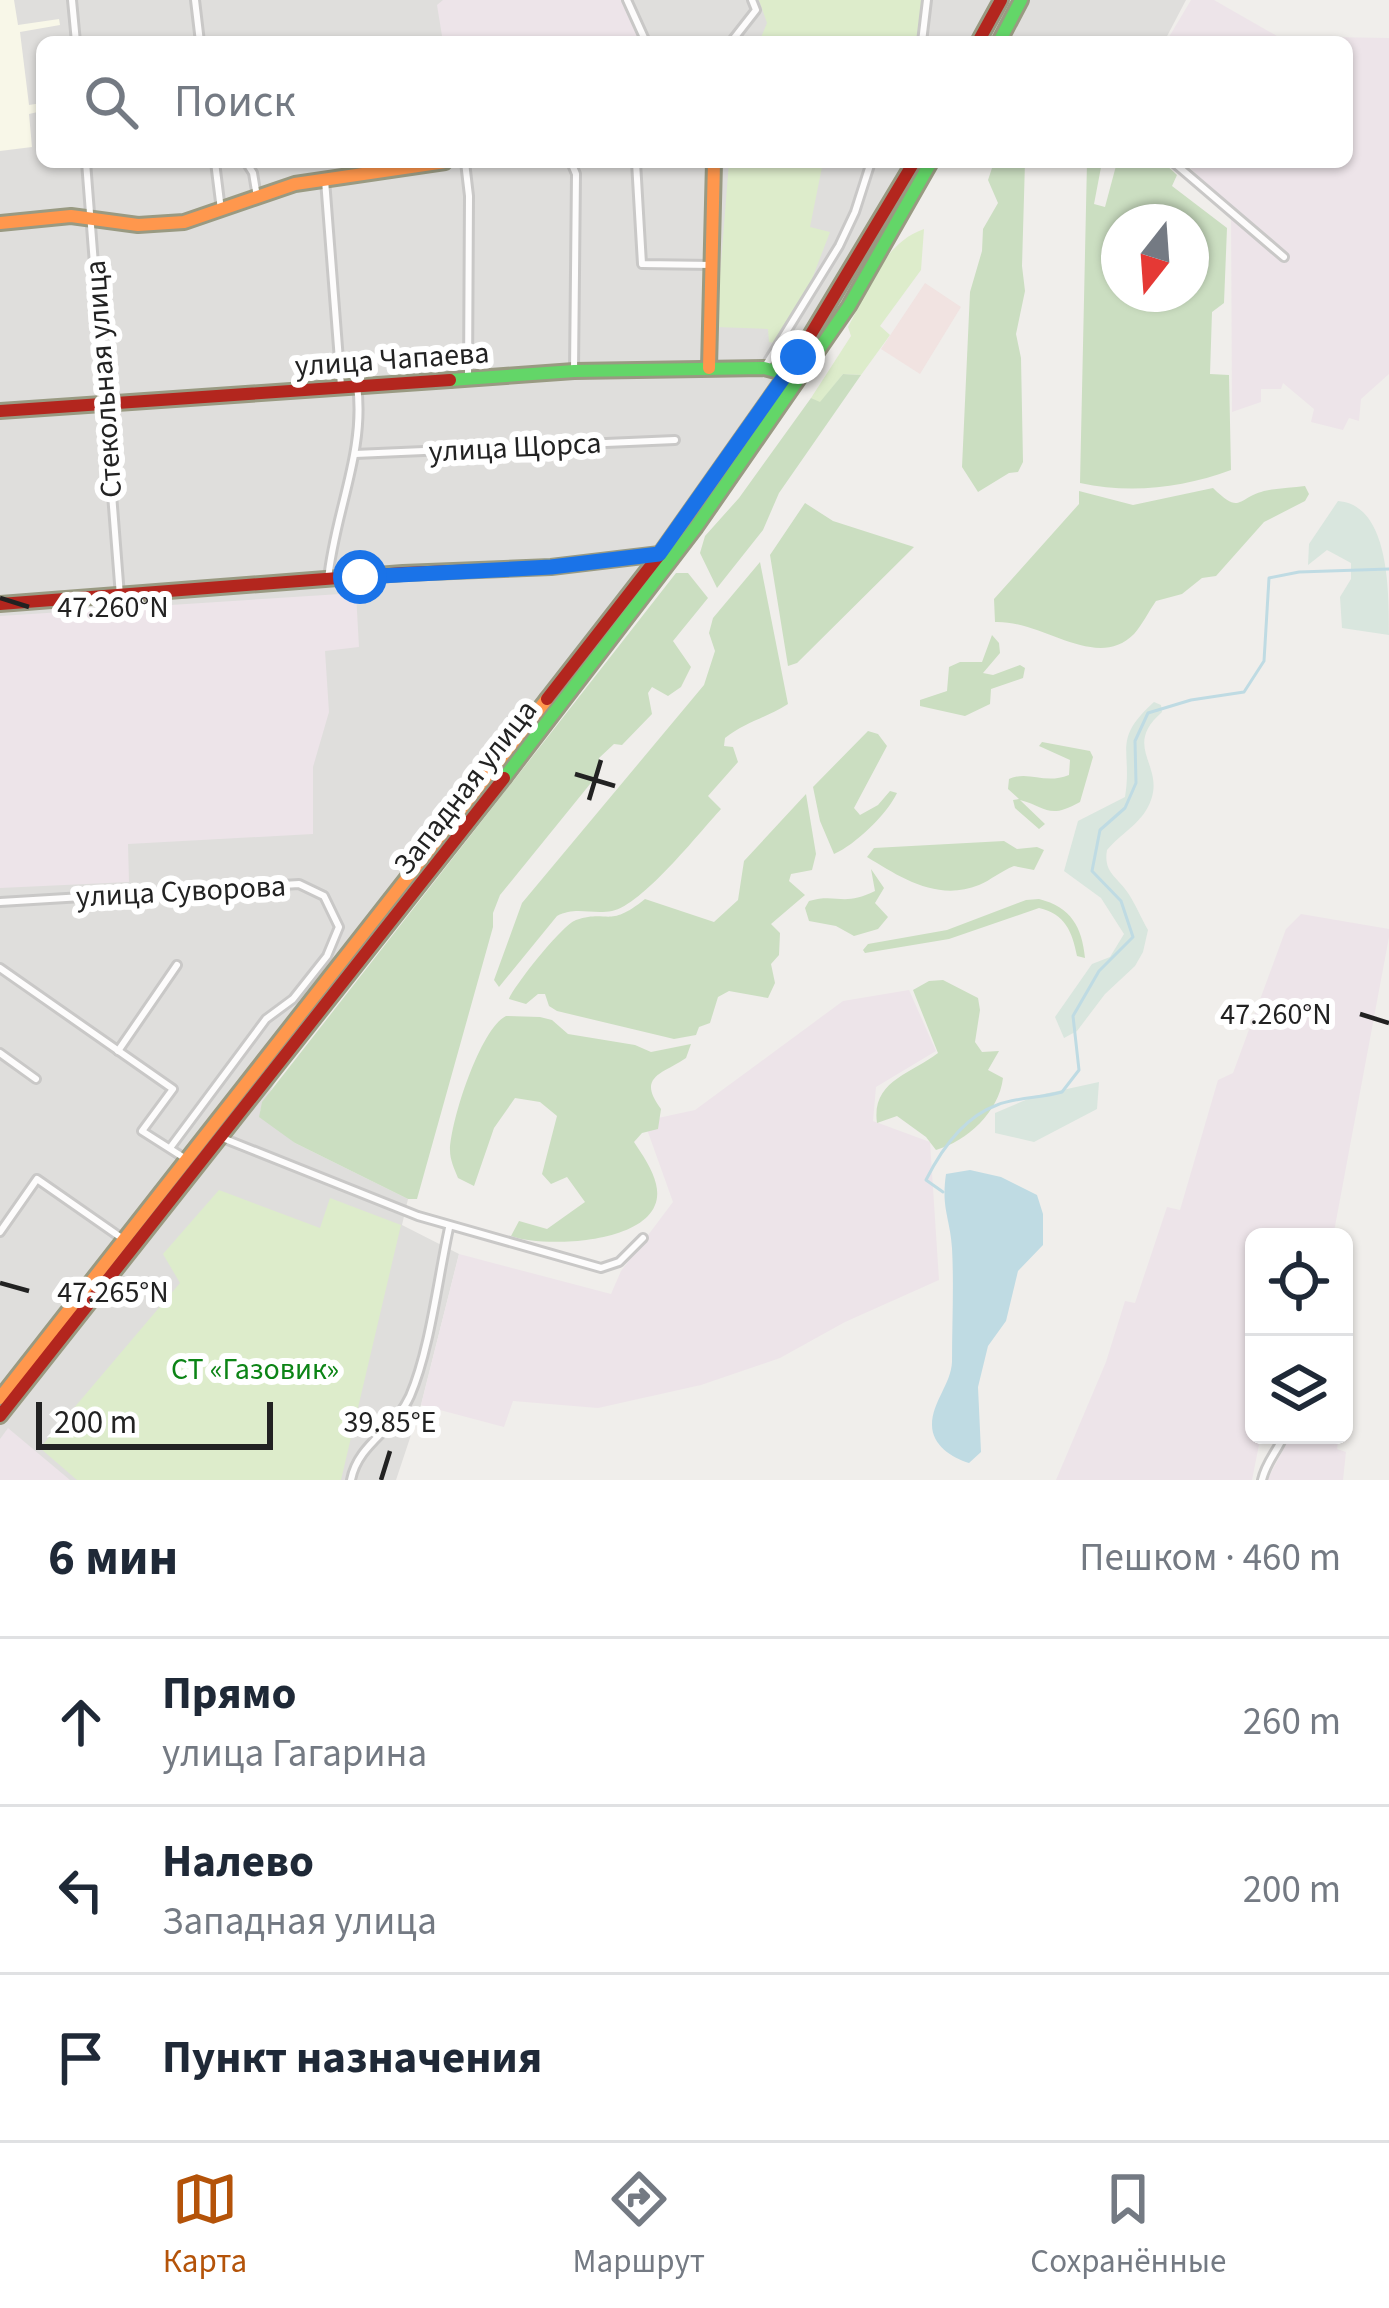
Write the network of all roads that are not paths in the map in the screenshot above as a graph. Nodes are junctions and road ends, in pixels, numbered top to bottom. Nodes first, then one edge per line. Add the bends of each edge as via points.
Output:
1 (72, 0) edge
2 (195, 0) edge
3 (627, 0) edge
4 (752, 0) edge
5 (927, 0) edge
6 (1001, 0) edge
7 (1021, 0) edge
8 (75, 36) edge
9 (199, 36) edge
10 (643, 36) edge
11 (736, 36) edge
12 (923, 36) edge
13 (981, 36) edge
14 (1001, 36) edge
15 (86, 168) edge
16 (216, 168) edge
17 (250, 168) edge
18 (362, 168) edge
19 (466, 168) edge
20 (574, 168) edge
21 (637, 168) edge
22 (714, 168) edge
23 (869, 168) edge
24 (910, 168) edge
25 (928, 168) edge
26 (1180, 168) edge
27 (325, 179) junction
28 (257, 197) junction
29 (221, 210) junction
30 (90, 218) junction
31 (0, 223) edge
32 (1284, 257) dead end
33 (712, 265) junction
34 (709, 368) junction
35 (764, 368) junction
36 (574, 371) junction
37 (787, 374) junction
38 (468, 378) junction
39 (341, 386) junction
40 (357, 386) junction
41 (105, 405) junction
42 (0, 411) edge
43 (675, 440) dead end
44 (356, 454) junction
45 (659, 554) junction
46 (622, 560) junction
47 (328, 580) junction
48 (640, 580) junction
49 (119, 596) junction
50 (0, 604) edge
51 (0, 902) edge
52 (177, 965) dead end
53 (0, 968) edge
54 (118, 1051) junction
55 (0, 1053) edge
56 (36, 1079) dead end
57 (220, 1137) junction
58 (170, 1148) junction
59 (186, 1159) junction
60 (450, 1226) junction
61 (0, 1232) edge
62 (643, 1238) dead end
63 (123, 1239) junction
64 (0, 1398) edge
65 (0, 1416) edge
66 (1281, 1444) edge
67 (351, 1480) edge
68 (1262, 1480) edge

1 - 8 street
2 - 9 street
3 - 10 street
4 - 11 street via 756,10
5 - 12 street
6 - 13 main road
7 - 14 main road
15 - 30 street, Стекольная улица
16 - 29 street
17 - 28 street
18 - 27 main road
19 - 38 street
20 - 36 street
21 - 33 street via 642,264
22 - 33 main road
23 - 35 street via 839,246
24 - 37 main road, Западная улица
25 - 57 main road, Западная улица via 849,306 736,473
26 - 32 street
27 - 28 main road
27 - 39 street
28 - 29 main road
29 - 30 main road via 138,225
30 - 31 main road
30 - 41 street, Стекольная улица
33 - 34 main road
34 - 35 main road, улица Чапаева
34 - 36 main road, улица Чапаева
35 - 37 main road, улица Чапаева
36 - 38 main road, улица Чапаева
37 - 45 main road, Западная улица
38 - 40 main road, улица Чапаева
39 - 40 main road, улица Чапаева
39 - 41 main road, улица Чапаева
40 - 44 street
41 - 42 main road, улица Чапаева
41 - 49 street, Стекольная улица
43 - 44 street, улица Щорса
44 - 47 street
45 - 46 main road
45 - 48 main road, Западная улица
46 - 47 main road
46 - 48 main road
47 - 49 main road
48 - 59 main road, Западная улица
49 - 50 main road
51 - 58 street, улица Суворова via 299,884 324,896 339,927 327,956 266,1019
52 - 54 street
53 - 54 street
54 - 58 street via 173,1089 142,1131
55 - 56 street
57 - 60 street
57 - 65 main road, Западная улица
58 - 59 street
59 - 63 main road, Западная улица
60 - 62 street via 601,1268
60 - 67 street via 410,1395 364,1448
61 - 63 street via 37,1179
63 - 64 main road, Западная улица
66 - 68 street

